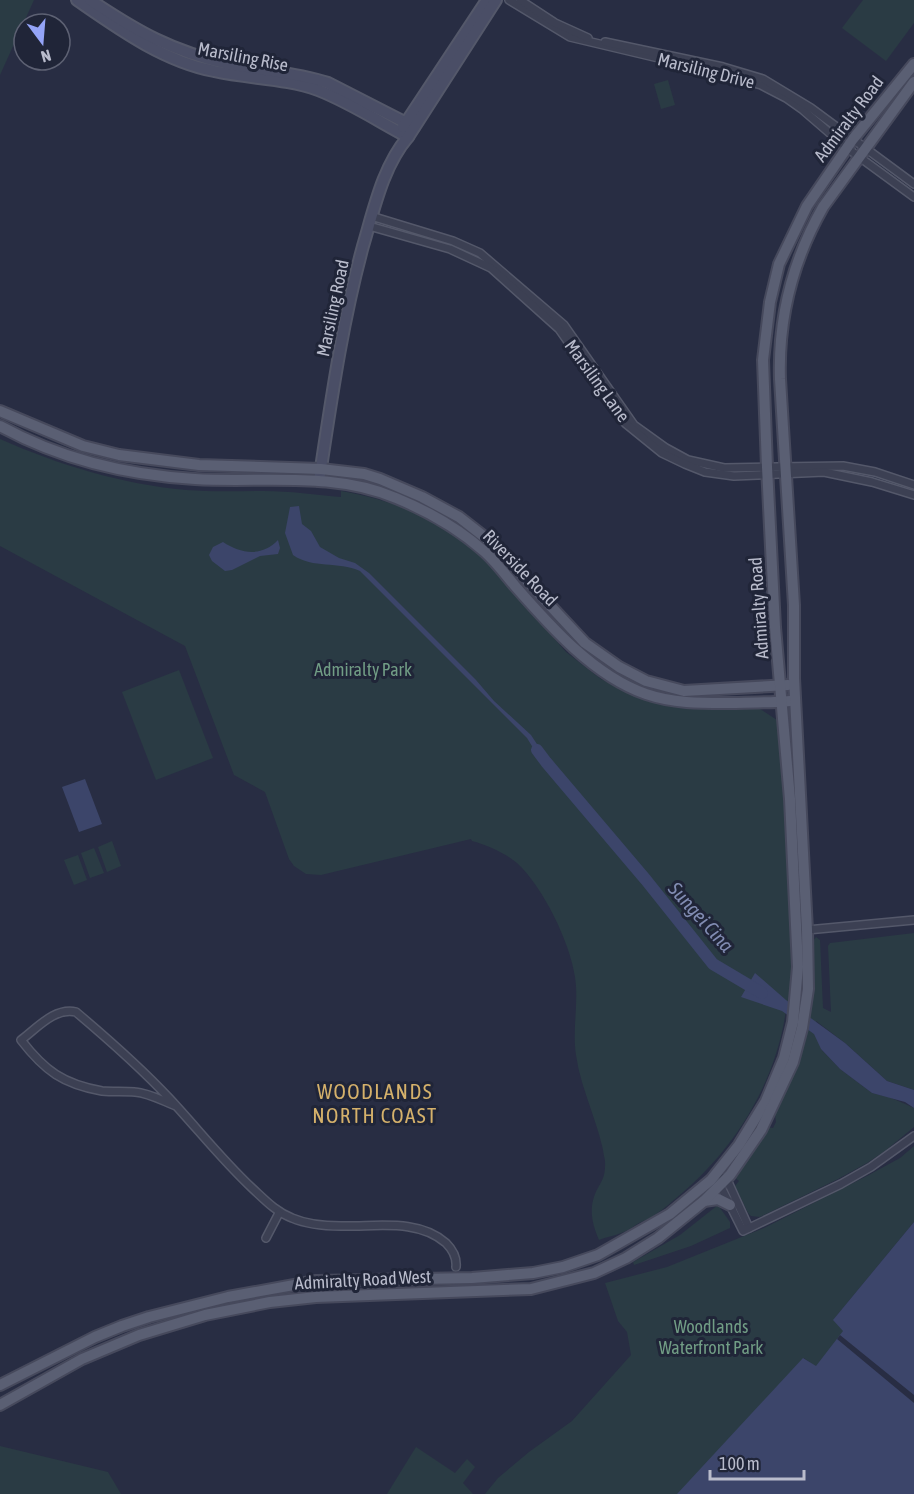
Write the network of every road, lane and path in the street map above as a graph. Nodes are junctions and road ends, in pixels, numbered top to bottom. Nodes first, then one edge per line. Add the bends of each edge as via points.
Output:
1 (77, 0) edge
2 (90, 0) edge
3 (487, 0) edge
4 (496, 0) edge
5 (509, 0) edge
6 (520, 0) edge
7 (914, 64) edge
8 (914, 82) edge
9 (407, 129) junction
10 (850, 144) junction
11 (863, 152) junction
12 (914, 184) edge
13 (914, 197) edge
14 (370, 221) junction
15 (0, 411) edge
16 (0, 426) edge
17 (321, 469) junction
18 (785, 470) junction
19 (767, 471) junction
20 (319, 481) junction
21 (914, 485) edge
22 (914, 495) edge
23 (794, 685) junction
24 (782, 686) junction
25 (796, 701) junction
26 (783, 702) junction
27 (914, 920) edge
28 (807, 930) junction
29 (800, 1008) junction
30 (176, 1106) junction
31 (914, 1136) edge
32 (718, 1180) junction
33 (704, 1201) junction
34 (730, 1205) junction
35 (279, 1213) junction
36 (746, 1230) junction
37 (266, 1238) dead end
38 (456, 1273) junction
39 (447, 1291) junction
40 (468, 1291) junction
41 (0, 1385) edge
42 (0, 1405) edge

1 - 9 street, Marsiling Rise via 140,41 182,62 213,71 298,84
2 - 9 street, Marsiling Rise via 154,39 188,54 314,78
3 - 9 street, Marsiling Road
4 - 9 street, Marsiling Road
5 - 10 street, Marsiling Drive via 570,37 761,85
6 - 10 street, Marsiling Drive via 555,23 593,40 763,79 811,108
7 - 10 main road, Admiralty Road
8 - 11 main road, Admiralty Road
9 - 14 street, Marsiling Road
10 - 11 street, Marsiling Drive
10 - 19 main road, Admiralty Road via 802,214 773,285 764,360
11 - 12 street, Marsiling Drive
11 - 13 street, Marsiling Drive
11 - 18 main road, Admiralty Road via 811,228 790,286 779,357
14 - 17 street, Marsiling Road via 347,314
14 - 19 street, Marsiling Lane via 453,241 480,253 564,326 612,400 634,424 666,448 688,460
15 - 17 main road, Riverside Road via 83,446 119,455 199,465
16 - 20 main road, Riverside Road via 72,458 137,473 195,479
17 - 20 street, Marsiling Road
17 - 24 main road, Riverside Road via 380,479 459,517 491,542 585,643 646,681 684,691
18 - 19 street, Marsiling Lane
18 - 21 street, Marsiling Lane via 843,466
18 - 22 street, Marsiling Lane via 824,472
18 - 23 main road, Admiralty Road via 794,605
19 - 24 main road, Admiralty Road
20 - 26 main road, Riverside Road via 362,486 388,494 452,526 483,551 578,652 607,676 645,694 681,703
23 - 24 main road, Riverside Road
23 - 25 main road, Admiralty Road
24 - 26 main road, Admiralty Road
25 - 26 main road, Riverside Road
25 - 28 main road, Admiralty Road
26 - 29 main road, Admiralty Road
27 - 28 street
28 - 29 main road, Admiralty Road via 808,989
29 - 32 main road, Admiralty Road via 793,1062 771,1112 748,1150
30 - 30 street via 137,1092 104,1091 75,1084 51,1073 21,1040 59,1012 76,1012 121,1050
30 - 35 street via 226,1164
31 - 36 street via 871,1167
32 - 33 main road, Admiralty Road West
32 - 34 street
32 - 36 street
32 - 38 main road via 670,1214 598,1255 533,1273 472,1278
33 - 34 main road via 718,1199
33 - 40 main road, Admiralty Road West via 658,1238 594,1273 531,1289
34 - 36 street
35 - 37 street
35 - 38 street via 321,1225 403,1226 428,1232 449,1246 456,1257
38 - 39 main road
38 - 40 main road
38 - 41 main road, Admiralty Road West via 316,1281 196,1304 95,1337
39 - 40 main road, Admiralty Road West
39 - 42 main road, Admiralty Road West via 316,1297 205,1315 140,1335 82,1359

